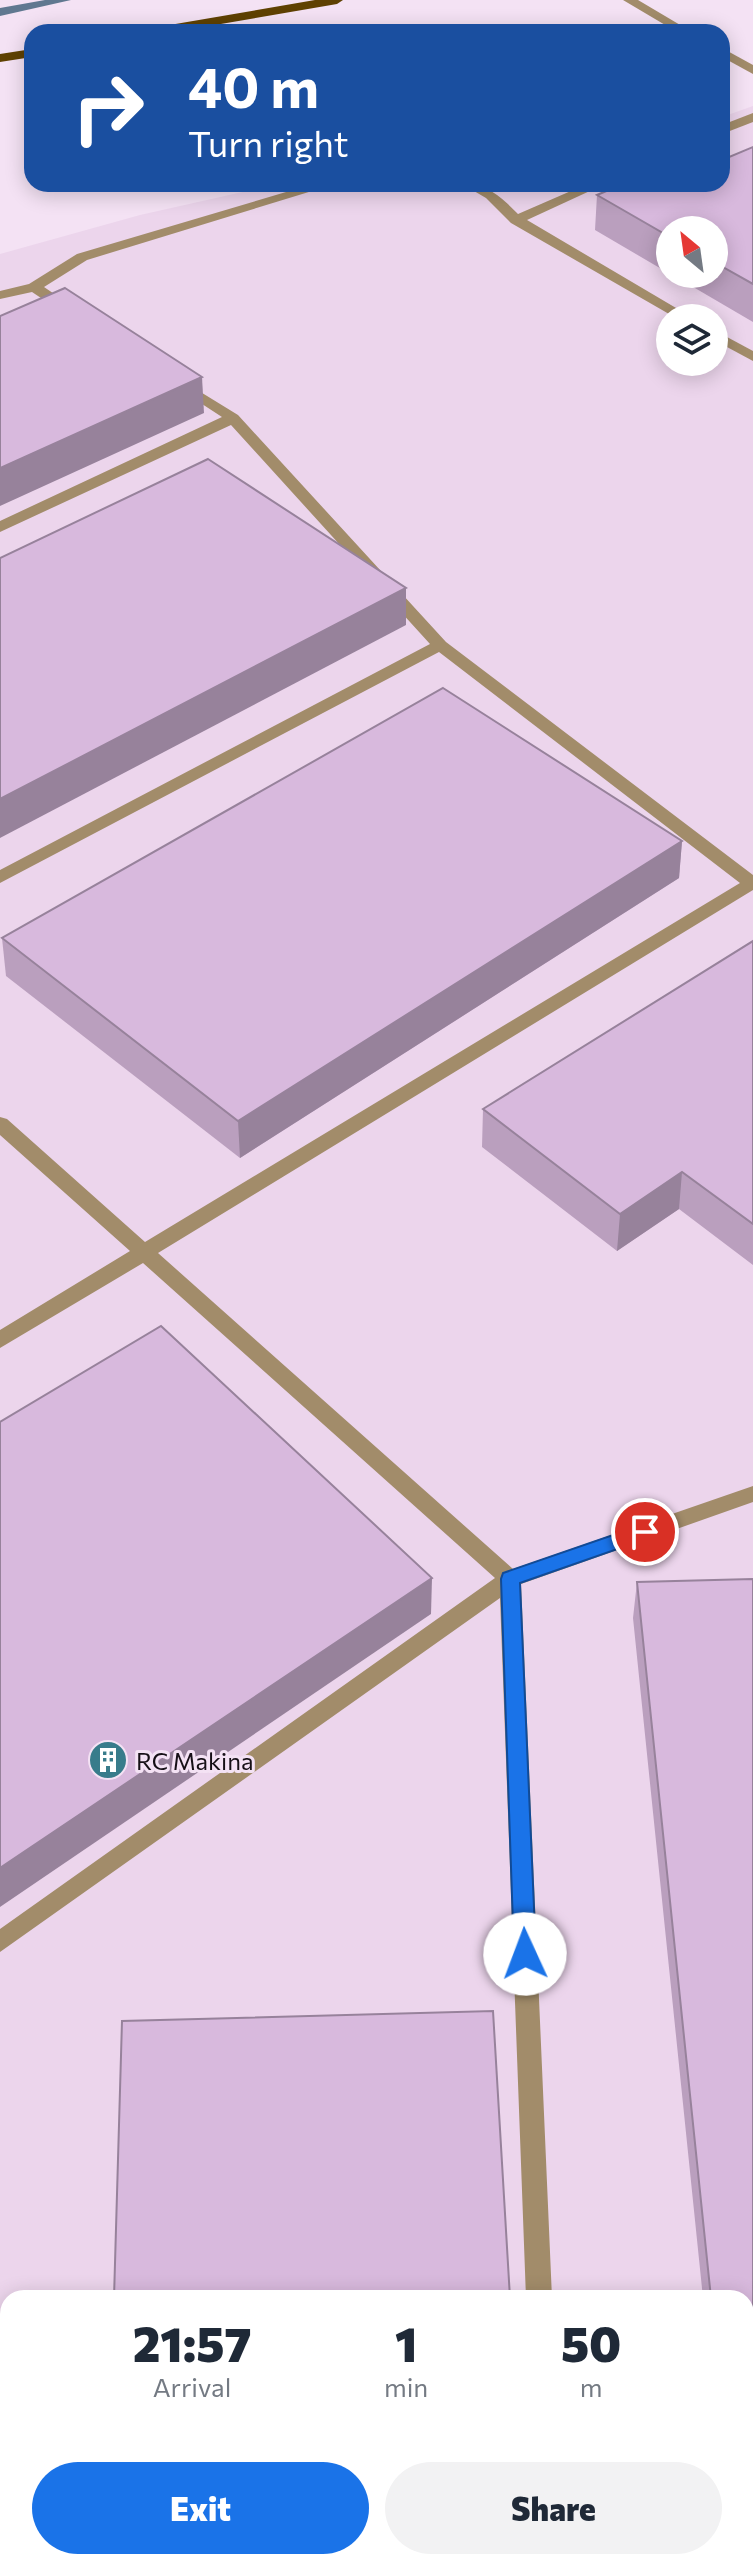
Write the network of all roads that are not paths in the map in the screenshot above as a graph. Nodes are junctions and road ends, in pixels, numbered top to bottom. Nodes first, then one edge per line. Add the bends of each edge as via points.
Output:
1 (337, 0) edge
2 (629, 0) edge
3 (198, 24) edge
4 (672, 24) edge
5 (24, 54) edge
6 (730, 57) edge
7 (0, 58) edge
8 (753, 70) edge
9 (753, 117) edge
10 (730, 127) edge
11 (301, 192) edge
12 (485, 192) edge
13 (580, 192) edge
14 (516, 220) junction
15 (34, 287) junction
16 (0, 295) edge
17 (662, 304) edge
18 (87, 322) edge
19 (728, 342) edge
20 (753, 357) edge
21 (167, 375) edge
22 (233, 418) junction
23 (0, 527) edge
24 (440, 645) junction
25 (0, 877) edge
26 (752, 884) edge
27 (0, 1124) edge
28 (145, 1253) junction
29 (0, 1340) edge
30 (753, 1494) edge
31 (510, 1579) junction
32 (0, 1942) edge
33 (539, 2290) edge

1 - 3 main road
2 - 4 street
5 - 7 main road
6 - 8 street
9 - 10 street
11 - 15 street via 82,257
12 - 14 street
13 - 14 street
14 - 17 street
15 - 16 street
15 - 18 street
19 - 20 street
21 - 22 street
22 - 23 street
22 - 24 street
24 - 25 street
24 - 26 street
26 - 28 street
27 - 28 street
28 - 29 street
28 - 31 street
30 - 31 street
31 - 32 street
31 - 33 street

